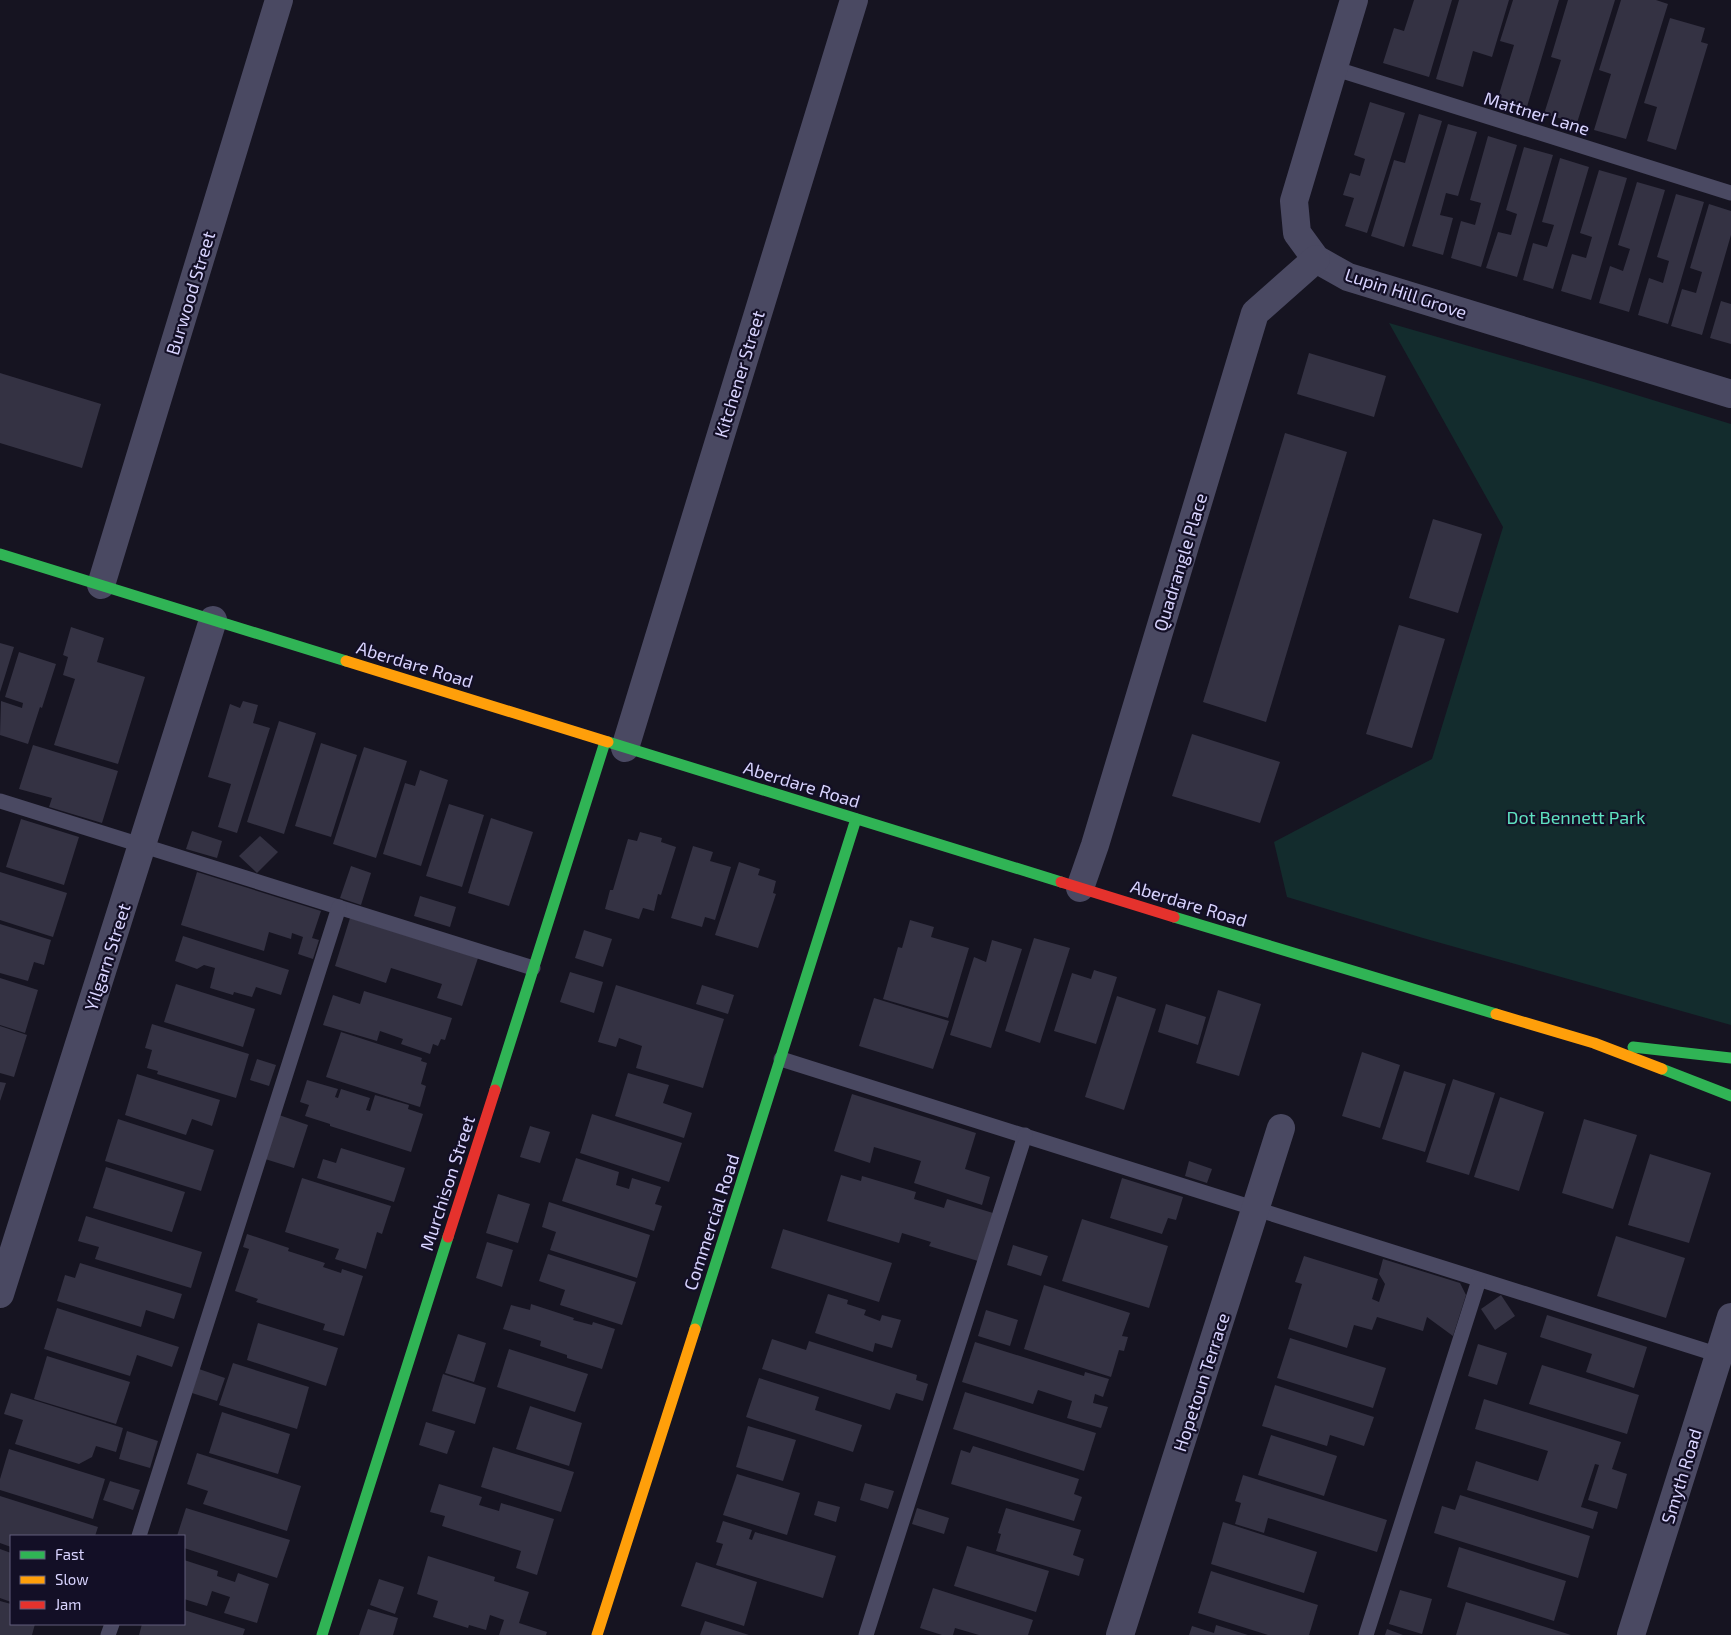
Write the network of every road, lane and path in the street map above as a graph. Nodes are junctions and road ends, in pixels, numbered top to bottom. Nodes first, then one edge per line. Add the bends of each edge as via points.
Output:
1 (279, 0) edge
2 (854, 0) edge
3 (1354, 0) edge
4 (1333, 68) junction
5 (1731, 193) edge
6 (1316, 259) junction
7 (1731, 394) edge
8 (0, 554) edge
9 (101, 585) junction
10 (213, 620) junction
11 (615, 745) junction
12 (0, 801) edge
13 (856, 819) junction
14 (142, 845) junction
15 (1080, 888) junction
16 (339, 907) junction
17 (533, 968) junction
18 (1594, 1043) junction
19 (1731, 1058) edge
20 (781, 1059) junction
21 (1731, 1096) edge
22 (1281, 1128) dead end
23 (1025, 1135) junction
24 (1256, 1210) junction
25 (1479, 1280) junction
26 (0, 1294) edge
27 (1731, 1317) edge
28 (1719, 1355) junction
29 (140, 1535) edge
30 (322, 1635) edge
31 (597, 1635) edge
32 (866, 1635) edge
33 (1120, 1635) edge
34 (1366, 1635) edge
35 (1631, 1635) edge

1 - 9 street, Burwood Street
2 - 11 street, Kitchener Street
3 - 4 street, Lupin Hill Grove
4 - 5 lane, Mattner Lane
4 - 6 street, Lupin Hill Grove via 1294,201 1298,233
6 - 7 street, Lupin Hill Grove via 1348,277
6 - 15 street, Quadrangle Place via 1255,313
8 - 9 main road, Aberdare Road
9 - 10 main road, Aberdare Road
10 - 11 main road, Aberdare Road
10 - 14 street, Yilgarn Street
11 - 13 main road, Aberdare Road
11 - 17 main road, Murchison Street
12 - 14 lane
13 - 15 main road, Aberdare Road
13 - 20 main road, Commercial Road
14 - 16 lane
14 - 26 street, Yilgarn Street
15 - 18 main road, Aberdare Road
16 - 17 lane
16 - 29 lane
17 - 30 main road, Murchison Street
18 - 19 main road, Aberdare Road
18 - 21 main road, Aberdare Road
20 - 23 lane
20 - 31 main road, Commercial Road
22 - 24 street, Hopetoun Terrace
23 - 24 lane
23 - 32 lane
24 - 25 lane
24 - 33 street, Hopetoun Terrace
25 - 28 lane
25 - 34 lane
27 - 28 street, Smyth Road
28 - 35 street, Smyth Road

